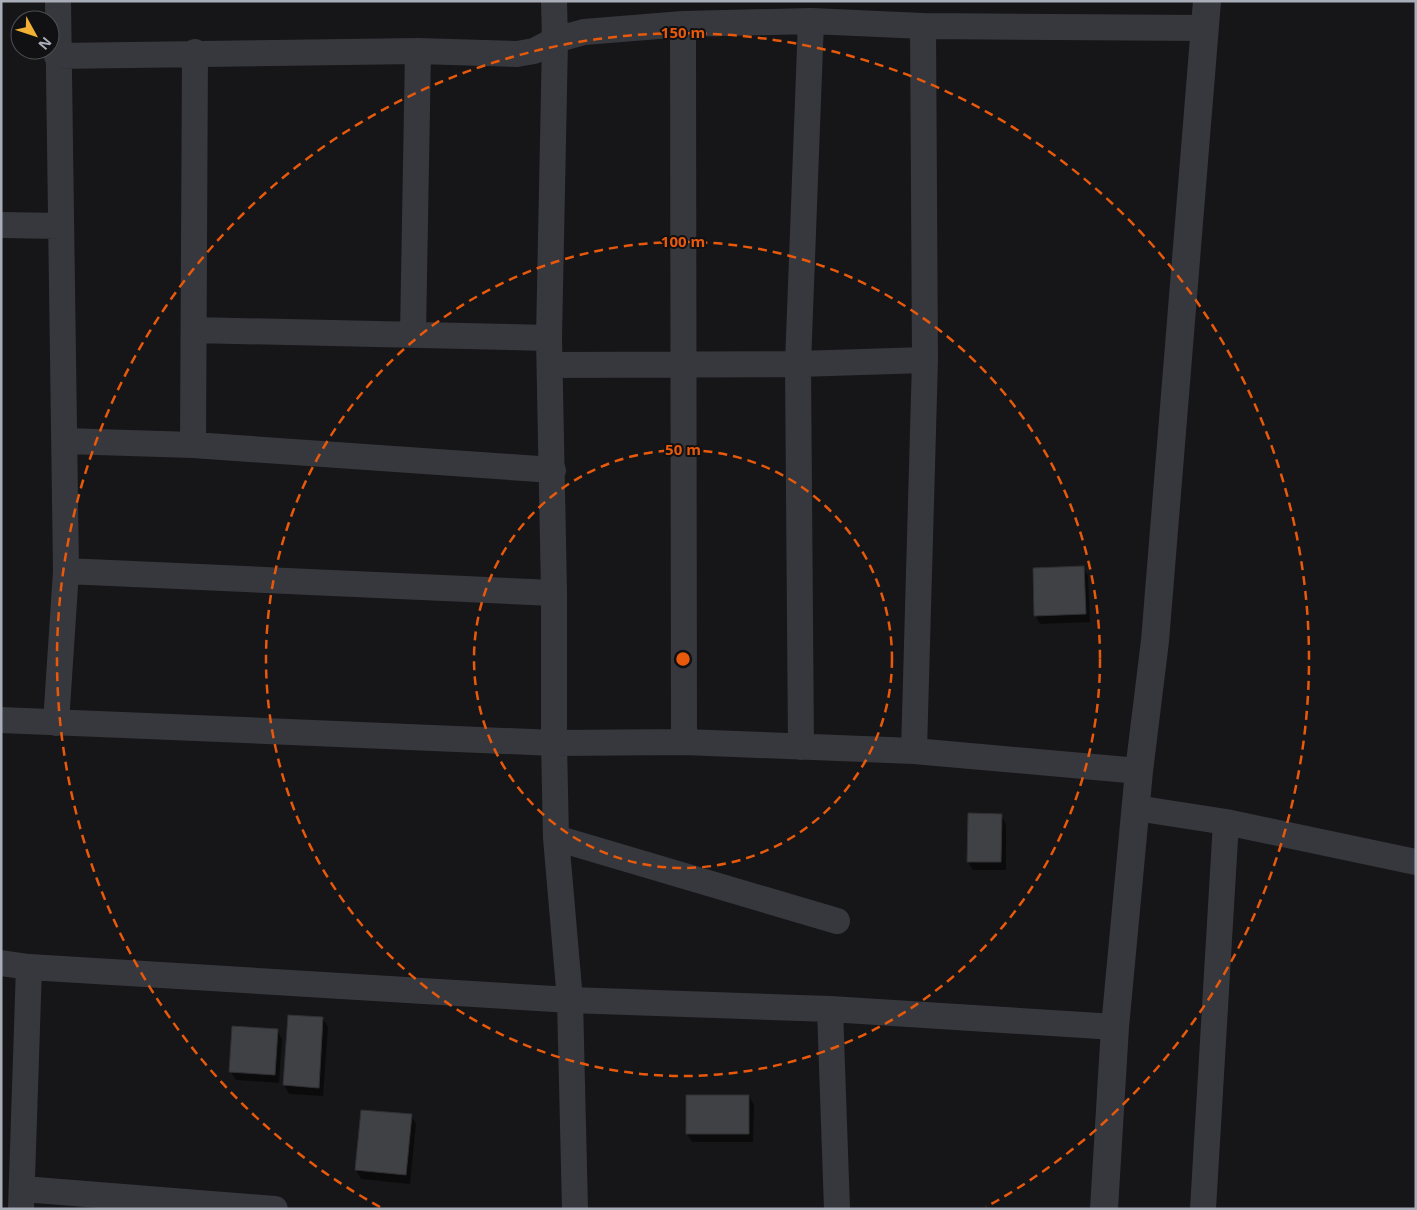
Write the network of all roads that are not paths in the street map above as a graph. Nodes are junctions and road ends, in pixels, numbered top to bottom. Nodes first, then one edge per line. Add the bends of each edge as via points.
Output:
1 (554, 1) edge
2 (1207, 1) edge
3 (810, 21) junction
4 (683, 24) junction
5 (923, 26) junction
6 (1205, 28) junction
7 (556, 40) junction
8 (418, 51) junction
9 (195, 52) junction
10 (60, 56) edge
11 (57, 60) edge
12 (1, 225) edge
13 (61, 226) junction
14 (194, 330) junction
15 (413, 334) junction
16 (549, 338) junction
17 (925, 360) junction
18 (684, 364) junction
19 (798, 364) junction
20 (550, 365) junction
21 (66, 441) junction
22 (193, 445) junction
23 (553, 470) junction
24 (66, 571) junction
25 (554, 593) junction
26 (1, 720) edge
27 (56, 723) junction
28 (684, 742) junction
29 (554, 743) junction
30 (801, 747) junction
31 (914, 751) junction
32 (1139, 771) junction
33 (1136, 808) junction
34 (1226, 822) junction
35 (556, 838) junction
36 (1416, 862) edge
37 (837, 920) dead end
38 (1, 963) edge
39 (29, 967) junction
40 (570, 1000) junction
41 (830, 1009) junction
42 (1115, 1027) junction
43 (22, 1199) edge
44 (274, 1209) edge
45 (575, 1209) edge
46 (837, 1209) edge
47 (1104, 1209) edge
48 (1203, 1209) edge

1 - 7 street
2 - 6 street
3 - 4 street
3 - 5 street
3 - 19 street
4 - 7 street via 584,32
4 - 18 street
5 - 6 street
5 - 17 street
6 - 32 street via 1155,641
7 - 8 street via 534,52 517,54
7 - 16 street
8 - 9 street
8 - 15 street
9 - 10 street
9 - 14 street
11 - 13 street
12 - 13 street
13 - 21 street
14 - 15 street
14 - 22 street
15 - 16 street
16 - 20 street
17 - 19 street
17 - 31 street
18 - 19 street
18 - 20 street
18 - 28 street
19 - 30 street
20 - 23 street
21 - 22 street
21 - 24 street
22 - 23 street
23 - 25 street
24 - 25 street
24 - 27 street
25 - 29 street
26 - 27 street
27 - 29 street
28 - 29 street
28 - 30 street
29 - 35 street
30 - 31 street
31 - 32 street
32 - 33 street
33 - 34 street
33 - 42 street
34 - 36 street
34 - 48 street
35 - 37 street
35 - 40 street
38 - 39 street
39 - 40 street
39 - 43 street
40 - 41 street
40 - 45 street
41 - 42 street
41 - 46 street
42 - 47 street
43 - 44 street

